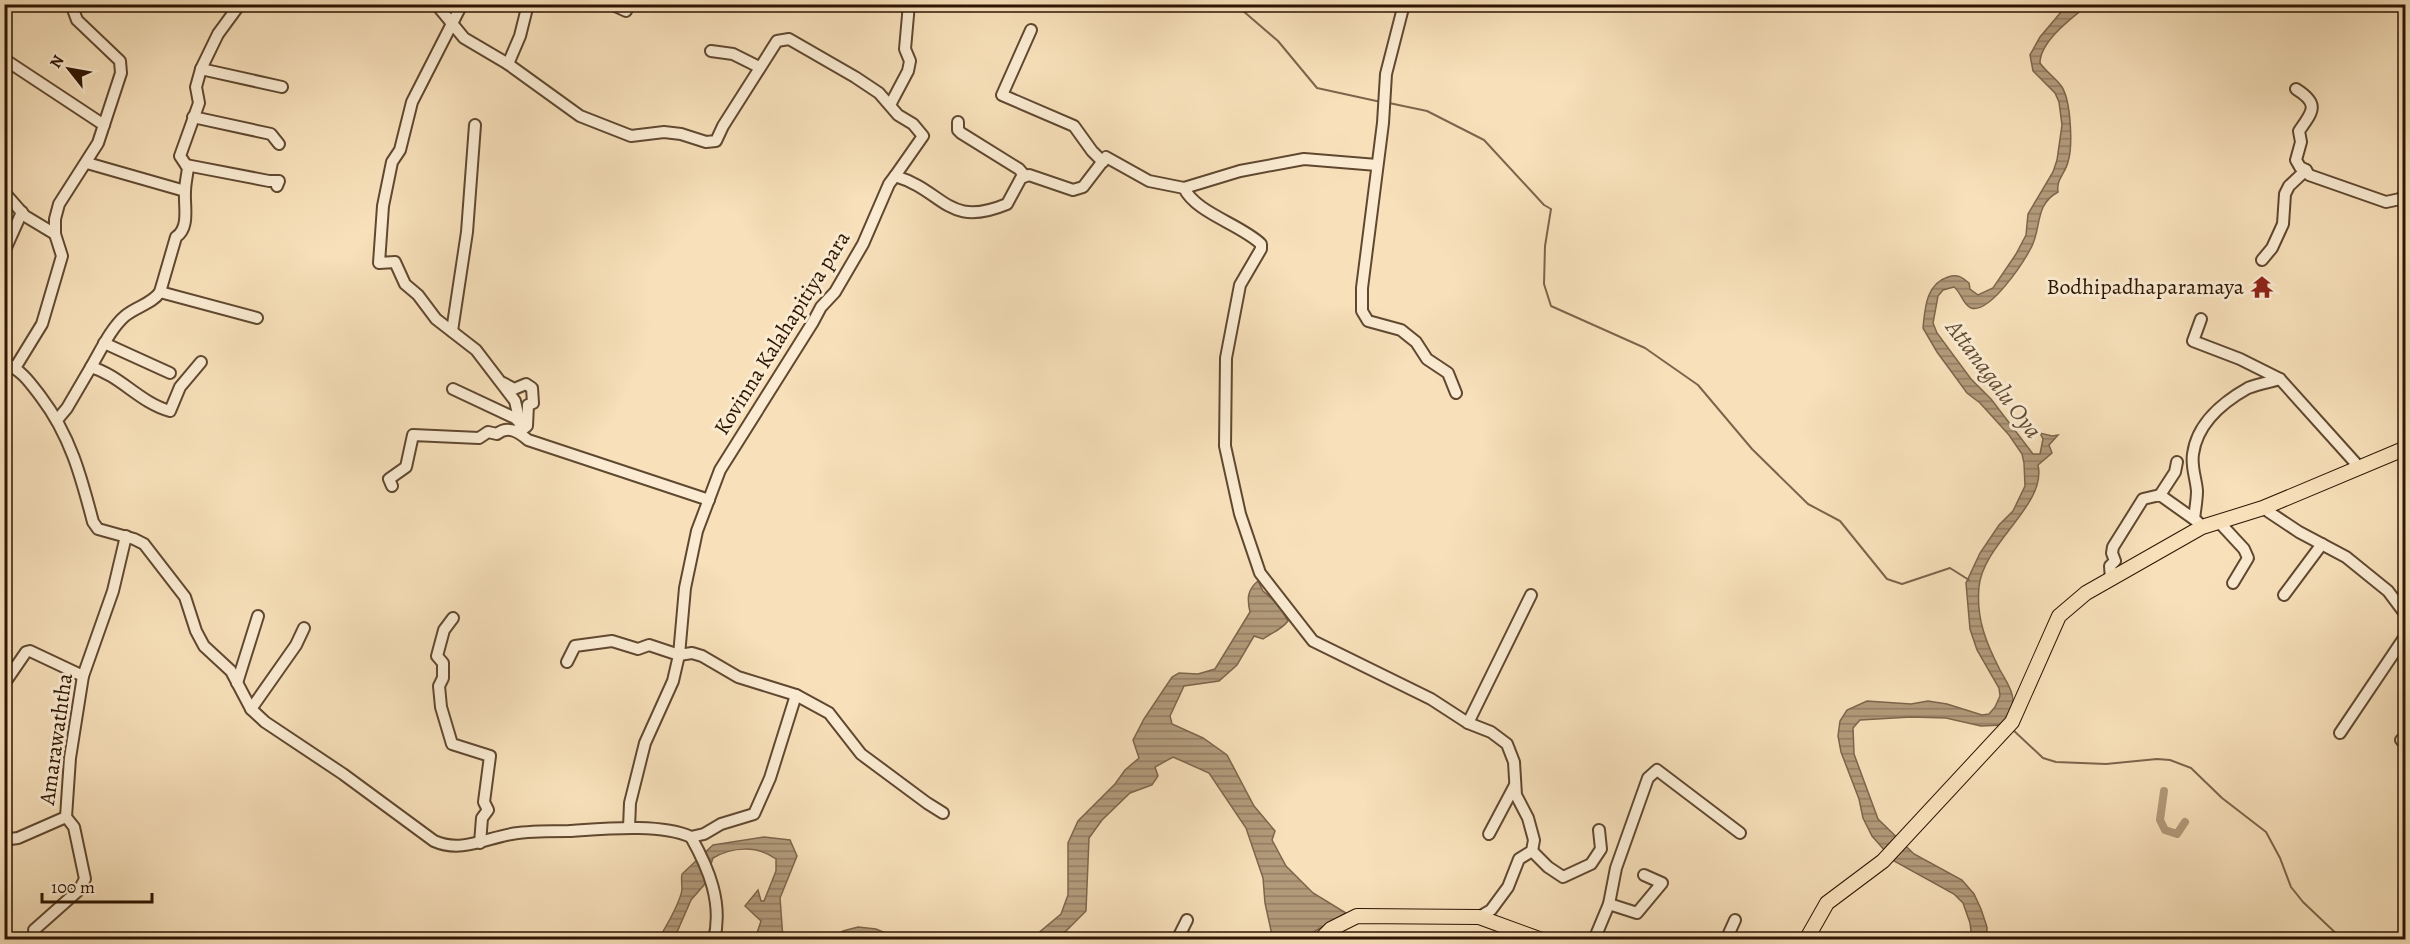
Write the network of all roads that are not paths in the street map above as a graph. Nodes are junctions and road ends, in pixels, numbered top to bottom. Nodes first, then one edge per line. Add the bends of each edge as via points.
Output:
1 (71, 4) edge
2 (240, 4) edge
3 (436, 4) edge
4 (462, 4) edge
5 (528, 4) edge
6 (610, 4) edge
7 (629, 4) edge
8 (909, 4) edge
9 (1404, 4) edge
10 (453, 25) junction
11 (1031, 30) dead end
12 (711, 51) dead end
13 (4, 58) edge
14 (508, 64) junction
15 (759, 67) junction
16 (201, 69) junction
17 (282, 87) dead end
18 (2296, 89) dead end
19 (890, 105) junction
20 (193, 117) junction
21 (958, 122) dead end
22 (104, 125) junction
23 (475, 125) dead end
24 (279, 144) dead end
25 (1103, 162) junction
26 (87, 163) junction
27 (186, 165) junction
28 (1377, 165) junction
29 (2306, 170) junction
30 (895, 176) junction
31 (1025, 176) junction
32 (277, 186) dead end
33 (1184, 188) junction
34 (185, 191) junction
35 (4, 192) edge
36 (2406, 194) edge
37 (22, 212) junction
38 (55, 234) junction
39 (4, 252) edge
40 (2262, 260) dead end
41 (160, 292) junction
42 (257, 318) dead end
43 (2201, 319) dead end
44 (452, 330) junction
45 (105, 344) junction
46 (4, 362) edge
47 (201, 362) dead end
48 (91, 367) junction
49 (15, 368) junction
50 (170, 373) dead end
51 (496, 377) junction
52 (2280, 379) junction
53 (453, 389) dead end
54 (1456, 393) dead end
55 (57, 420) junction
56 (519, 428) junction
57 (2406, 448) edge
58 (2177, 462) dead end
59 (2360, 468) junction
60 (392, 486) dead end
61 (2160, 495) junction
62 (709, 500) junction
63 (2263, 508) junction
64 (2219, 522) junction
65 (2198, 523) junction
66 (126, 536) junction
67 (2322, 544) junction
68 (2111, 579) junction
69 (2233, 583) dead end
70 (1531, 595) dead end
71 (2284, 595) dead end
72 (2406, 615) edge
73 (258, 616) dead end
74 (453, 618) dead end
75 (304, 628) dead end
76 (2406, 635) edge
77 (680, 655) junction
78 (567, 662) dead end
79 (83, 676) junction
80 (237, 683) junction
81 (4, 684) edge
82 (796, 695) junction
83 (251, 709) junction
84 (1468, 723) junction
85 (2340, 733) dead end
86 (1515, 784) junction
87 (943, 813) dead end
88 (66, 817) junction
89 (629, 828) junction
90 (1599, 830) dead end
91 (1740, 833) dead end
92 (1490, 834) dead end
93 (4, 836) edge
94 (691, 837) junction
95 (480, 843) junction
96 (1532, 851) junction
97 (1644, 875) dead end
98 (1609, 904) junction
99 (1479, 917) junction
100 (1187, 920) dead end
101 (1735, 920) dead end
102 (34, 930) dead end
103 (714, 939) edge
104 (1177, 939) edge
105 (1320, 939) edge
106 (1542, 939) edge
107 (1594, 939) edge
108 (1726, 939) edge
109 (1806, 939) edge

1 - 22 street via 77,20 120,61 121,73
2 - 16 street via 218,34
3 - 10 street
4 - 10 street
5 - 14 street
6 - 7 street via 626,11
8 - 19 street via 906,49 910,62
9 - 28 street via 1386,74
10 - 14 street via 464,39
10 - 44 street via 412,102 400,150 392,162 379,243 379,262 395,261 405,284 418,294 436,319
11 - 25 street via 1002,95 1074,126
12 - 15 street via 733,54
13 - 22 street
14 - 15 street via 564,106 604,126 631,136 664,132 706,142 716,141
15 - 19 street via 777,41 789,39 855,77
16 - 17 street
16 - 20 street via 196,87 199,103
18 - 29 street via 2312,101 2310,114 2299,131 2301,142 2296,160
19 - 30 street, Kovinna Kalahapitiya para via 923,136
20 - 24 street via 271,134
20 - 27 street via 180,156
21 - 31 street via 961,133
22 - 26 street
23 - 44 street via 467,232
25 - 31 street via 1083,188 1072,190
25 - 33 street via 1106,157 1149,181
26 - 34 street
26 - 38 street via 59,204
27 - 32 street via 269,181 276,179
27 - 34 street
28 - 33 street via 1304,159 1240,171
28 - 54 street via 1362,311 1368,321 1401,330 1416,342 1427,359 1448,373
29 - 36 street via 2309,175 2386,202
29 - 40 street via 2285,194 2283,224
30 - 31 street via 958,212 974,213 1007,204
30 - 62 street, Kovinna Kalahapitiya para via 841,283 821,307 747,425 720,470
33 - 84 street via 1205,209 1254,237 1261,249 1240,285 1226,358 1225,435 1240,514 1260,573 1313,641 1431,699
34 - 41 street via 185,222 176,237
35 - 37 street
37 - 38 street
37 - 39 street
38 - 49 street via 62,256 42,324
41 - 42 street
41 - 45 street via 155,299 124,316
43 - 52 street via 2193,341
44 - 51 street via 476,350
45 - 48 street
45 - 50 street
46 - 49 street
47 - 48 street via 180,387 170,411 155,407 105,371
48 - 55 street
49 - 55 street
51 - 56 street via 515,401
51 - 56 street via 510,388 526,384 532,388 527,426
52 - 59 street
52 - 65 street via 2250,388 2223,405 2204,425 2193,455
53 - 56 street via 504,411 515,418
55 - 66 street via 73,450 93,522 98,529
56 - 60 street via 496,434 488,432 479,438 413,435 406,466 389,479
56 - 62 street via 528,440
57 - 59 main road
58 - 61 street
59 - 63 main road
61 - 65 street
61 - 68 street via 2143,499 2113,548
62 - 77 street, Kovinna Kalahapitiya para via 685,588
63 - 64 main road
63 - 67 street
64 - 65 main road
64 - 69 street via 2248,558
65 - 68 main road
66 - 79 street, Amarawaththa via 113,591
66 - 80 street via 144,544 185,597 204,646 231,671
67 - 71 street
67 - 72 street via 2346,557 2388,591
68 - 109 main road via 2086,593 2059,616 2012,722 1883,861 1827,903
70 - 84 street
73 - 80 street
74 - 95 street via 444,630 437,656 443,663 441,707 452,744 490,756 484,802 488,810 482,818
75 - 83 street
76 - 85 street
77 - 78 street via 649,645 638,650 612,641 575,646
77 - 82 street via 692,652 738,677
77 - 89 street, Kovinna Kalahapitiya para via 673,681 645,743 630,803
79 - 81 street via 30,651
79 - 88 street, Amarawaththa via 70,758
80 - 83 street
82 - 87 street via 829,713 861,754
82 - 94 street via 770,778 754,814
83 - 95 street via 434,841 445,846
84 - 86 street via 1507,744 1514,762
86 - 92 street
86 - 96 street via 1534,840
88 - 93 street, Amarawaththa via 18,838
88 - 102 street via 74,827 85,879 79,890
89 - 94 street via 680,832
89 - 95 street via 517,833
90 - 96 street via 1601,849 1591,864 1563,878
91 - 98 street via 1657,770 1648,778 1616,868
94 - 103 street via 715,888
96 - 99 street via 1519,859 1508,887 1491,910
97 - 98 street via 1662,883 1637,913
98 - 107 street
99 - 105 main road via 1357,916
99 - 106 main road
100 - 104 street
101 - 108 street

